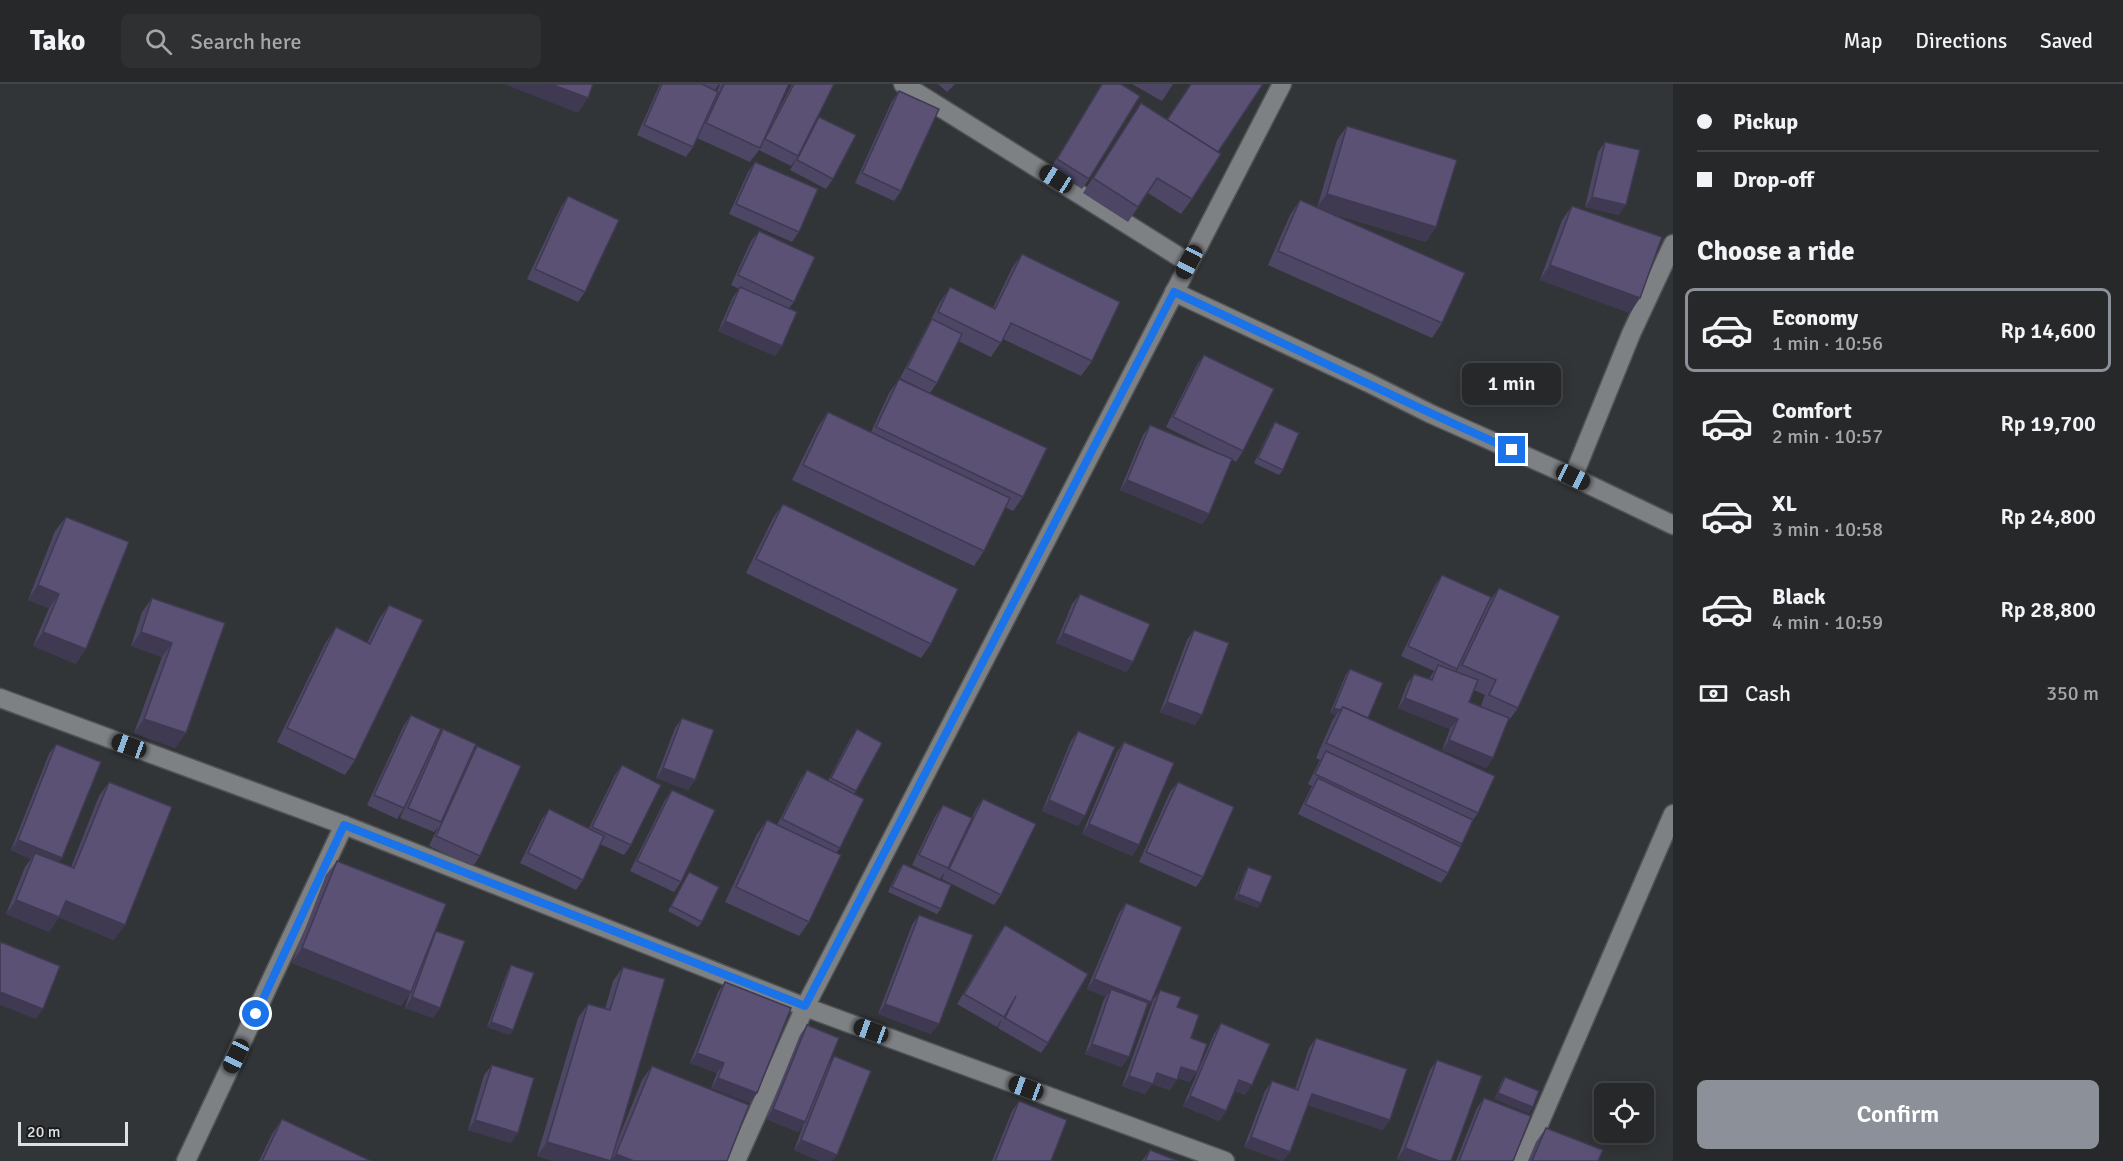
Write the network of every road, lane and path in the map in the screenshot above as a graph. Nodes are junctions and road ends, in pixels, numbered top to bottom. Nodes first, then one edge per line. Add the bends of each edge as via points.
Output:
1 (903, 84) edge
2 (1282, 84) edge
3 (1673, 244) edge
4 (1189, 262) junction
5 (1174, 292) junction
6 (1573, 477) junction
7 (1673, 525) edge
8 (0, 698) edge
9 (1673, 814) edge
10 (344, 825) junction
11 (805, 1006) junction
12 (186, 1161) edge
13 (736, 1161) edge
14 (1225, 1161) edge
15 (1523, 1161) edge

1 - 4 street
2 - 4 street
3 - 6 street via 1631,334
4 - 5 street
5 - 6 street
5 - 11 street
6 - 7 street
8 - 10 street
9 - 15 street
10 - 11 street
10 - 12 street
11 - 13 street
11 - 14 street

